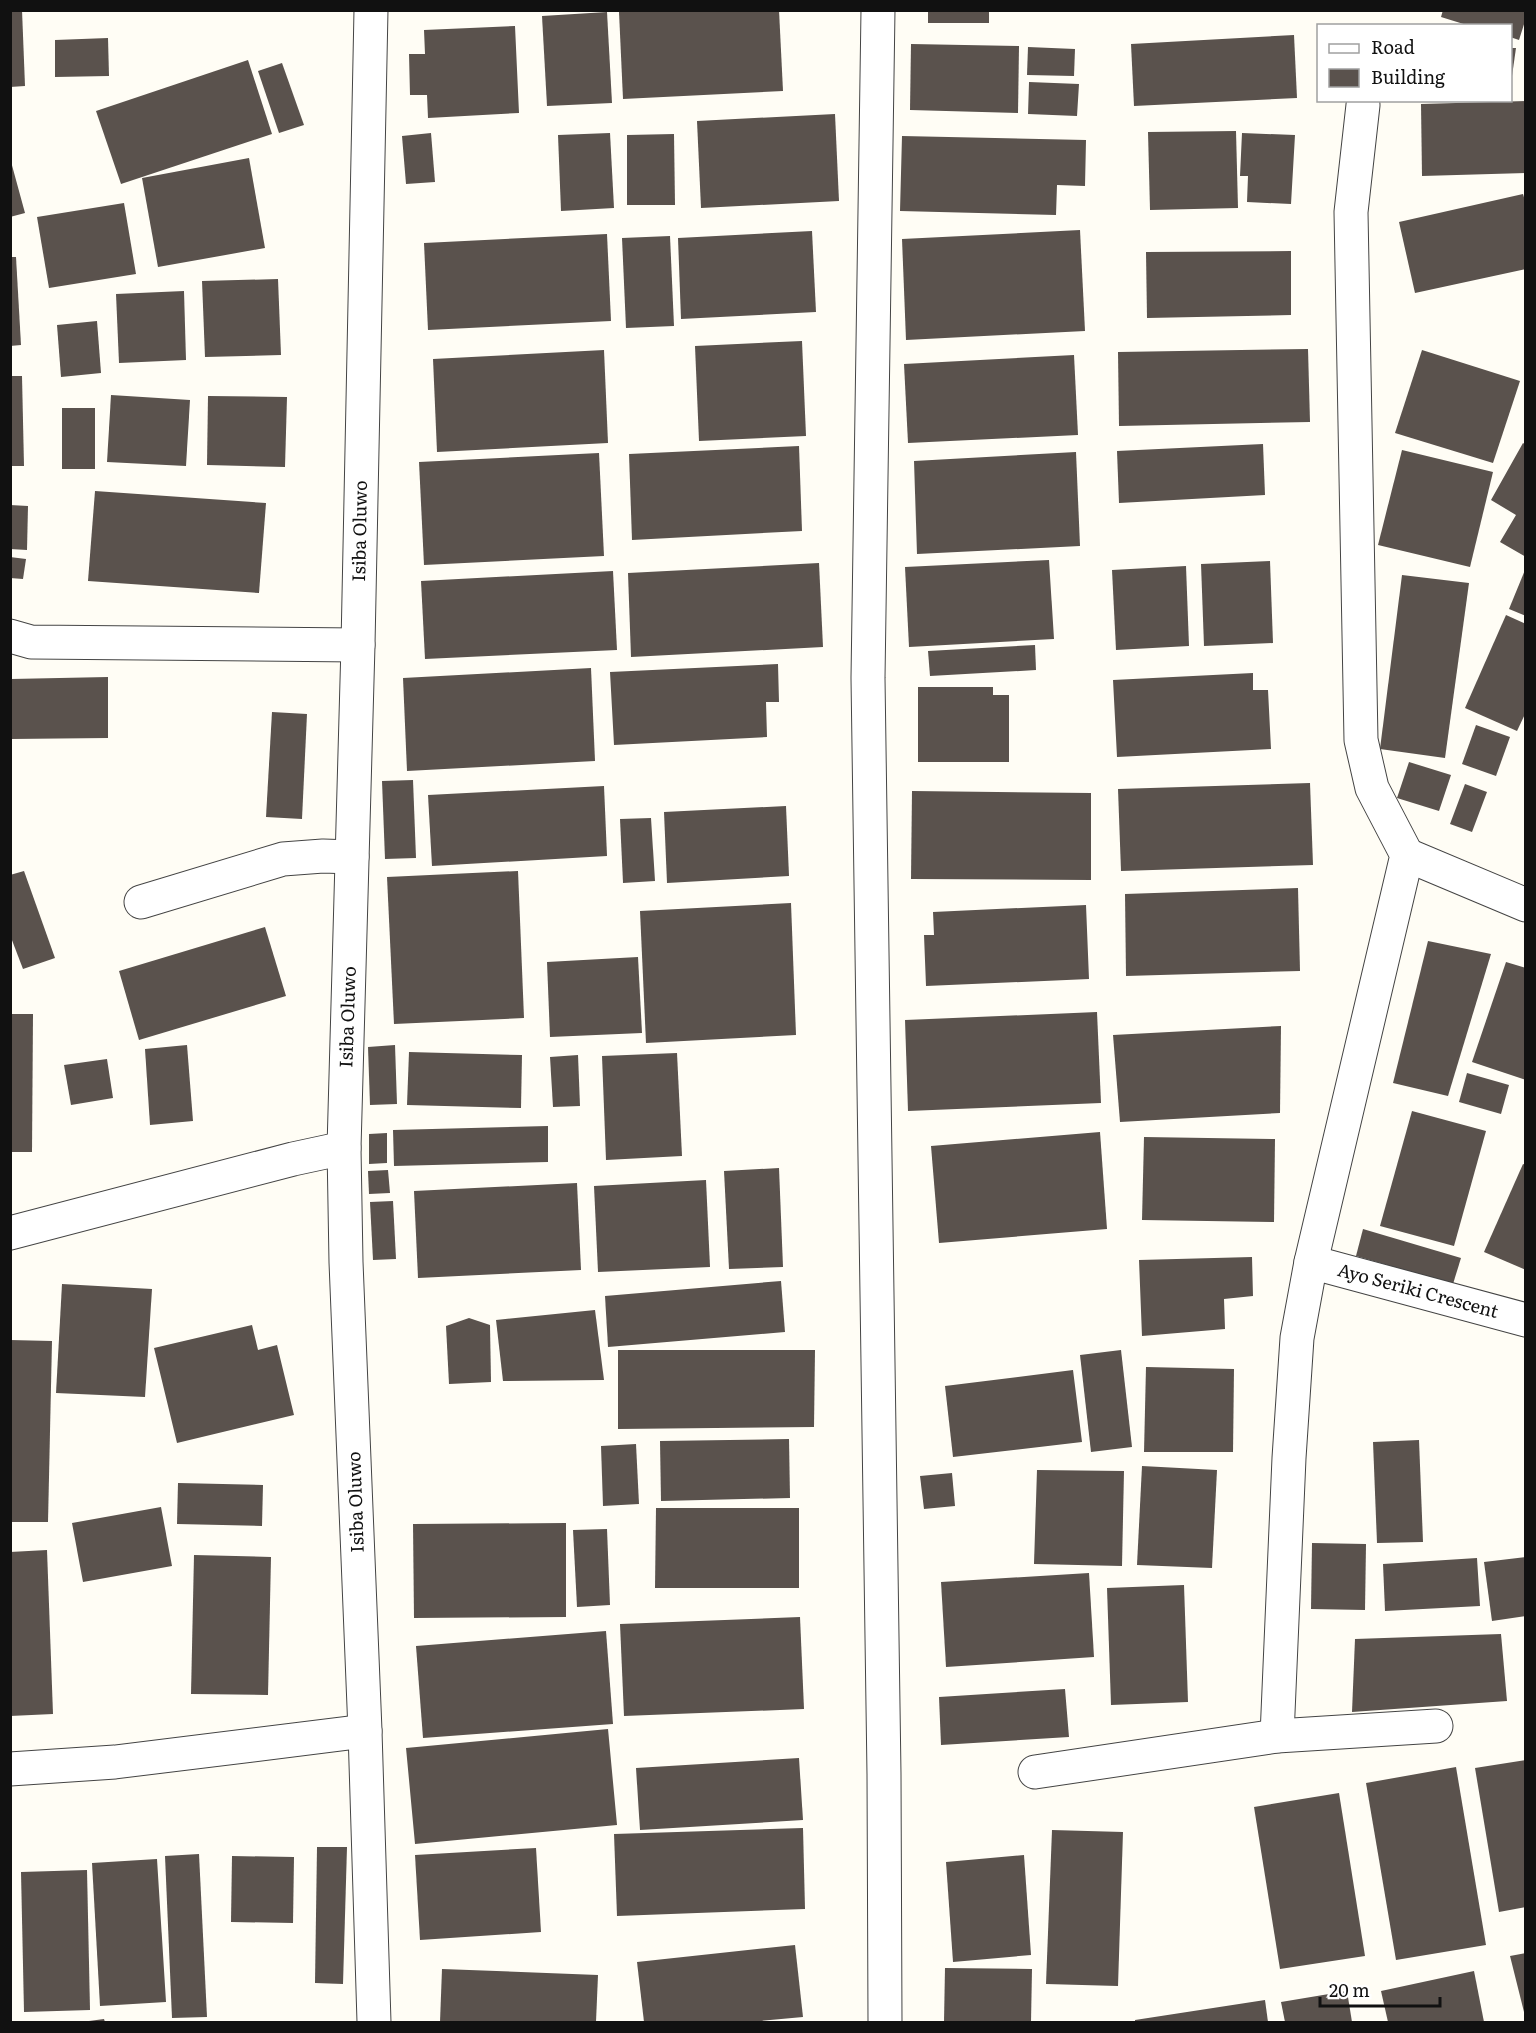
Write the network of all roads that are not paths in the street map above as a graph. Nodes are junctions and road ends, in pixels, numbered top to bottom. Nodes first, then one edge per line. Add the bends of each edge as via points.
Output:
1 (371, 10) edge
2 (878, 10) edge
3 (1363, 105) dead end
4 (10, 636) edge
5 (358, 645) junction
6 (1407, 855) junction
7 (352, 857) junction
8 (141, 902) dead end
9 (1526, 905) edge
10 (344, 1148) junction
11 (10, 1233) edge
12 (1311, 1262) junction
13 (1526, 1320) edge
14 (1436, 1726) dead end
15 (365, 1731) junction
16 (1277, 1736) junction
17 (10, 1769) edge
18 (1035, 1772) dead end
19 (375, 2022) edge
20 (885, 2022) edge

1 - 5 street, Isiba Oluwo
2 - 20 street via 868,678
3 - 6 street via 1352,212 1361,740 1372,788
4 - 5 street via 31,642
5 - 7 street, Isiba Oluwo
6 - 9 street
6 - 12 street
7 - 8 street via 283,859
7 - 10 street, Isiba Oluwo
10 - 11 street
10 - 15 street, Isiba Oluwo
12 - 13 street, Ayo Seriki Crescent
12 - 16 street via 1297,1338
14 - 16 street
15 - 17 street via 115,1762
15 - 19 street, Isiba Oluwo
16 - 18 street

